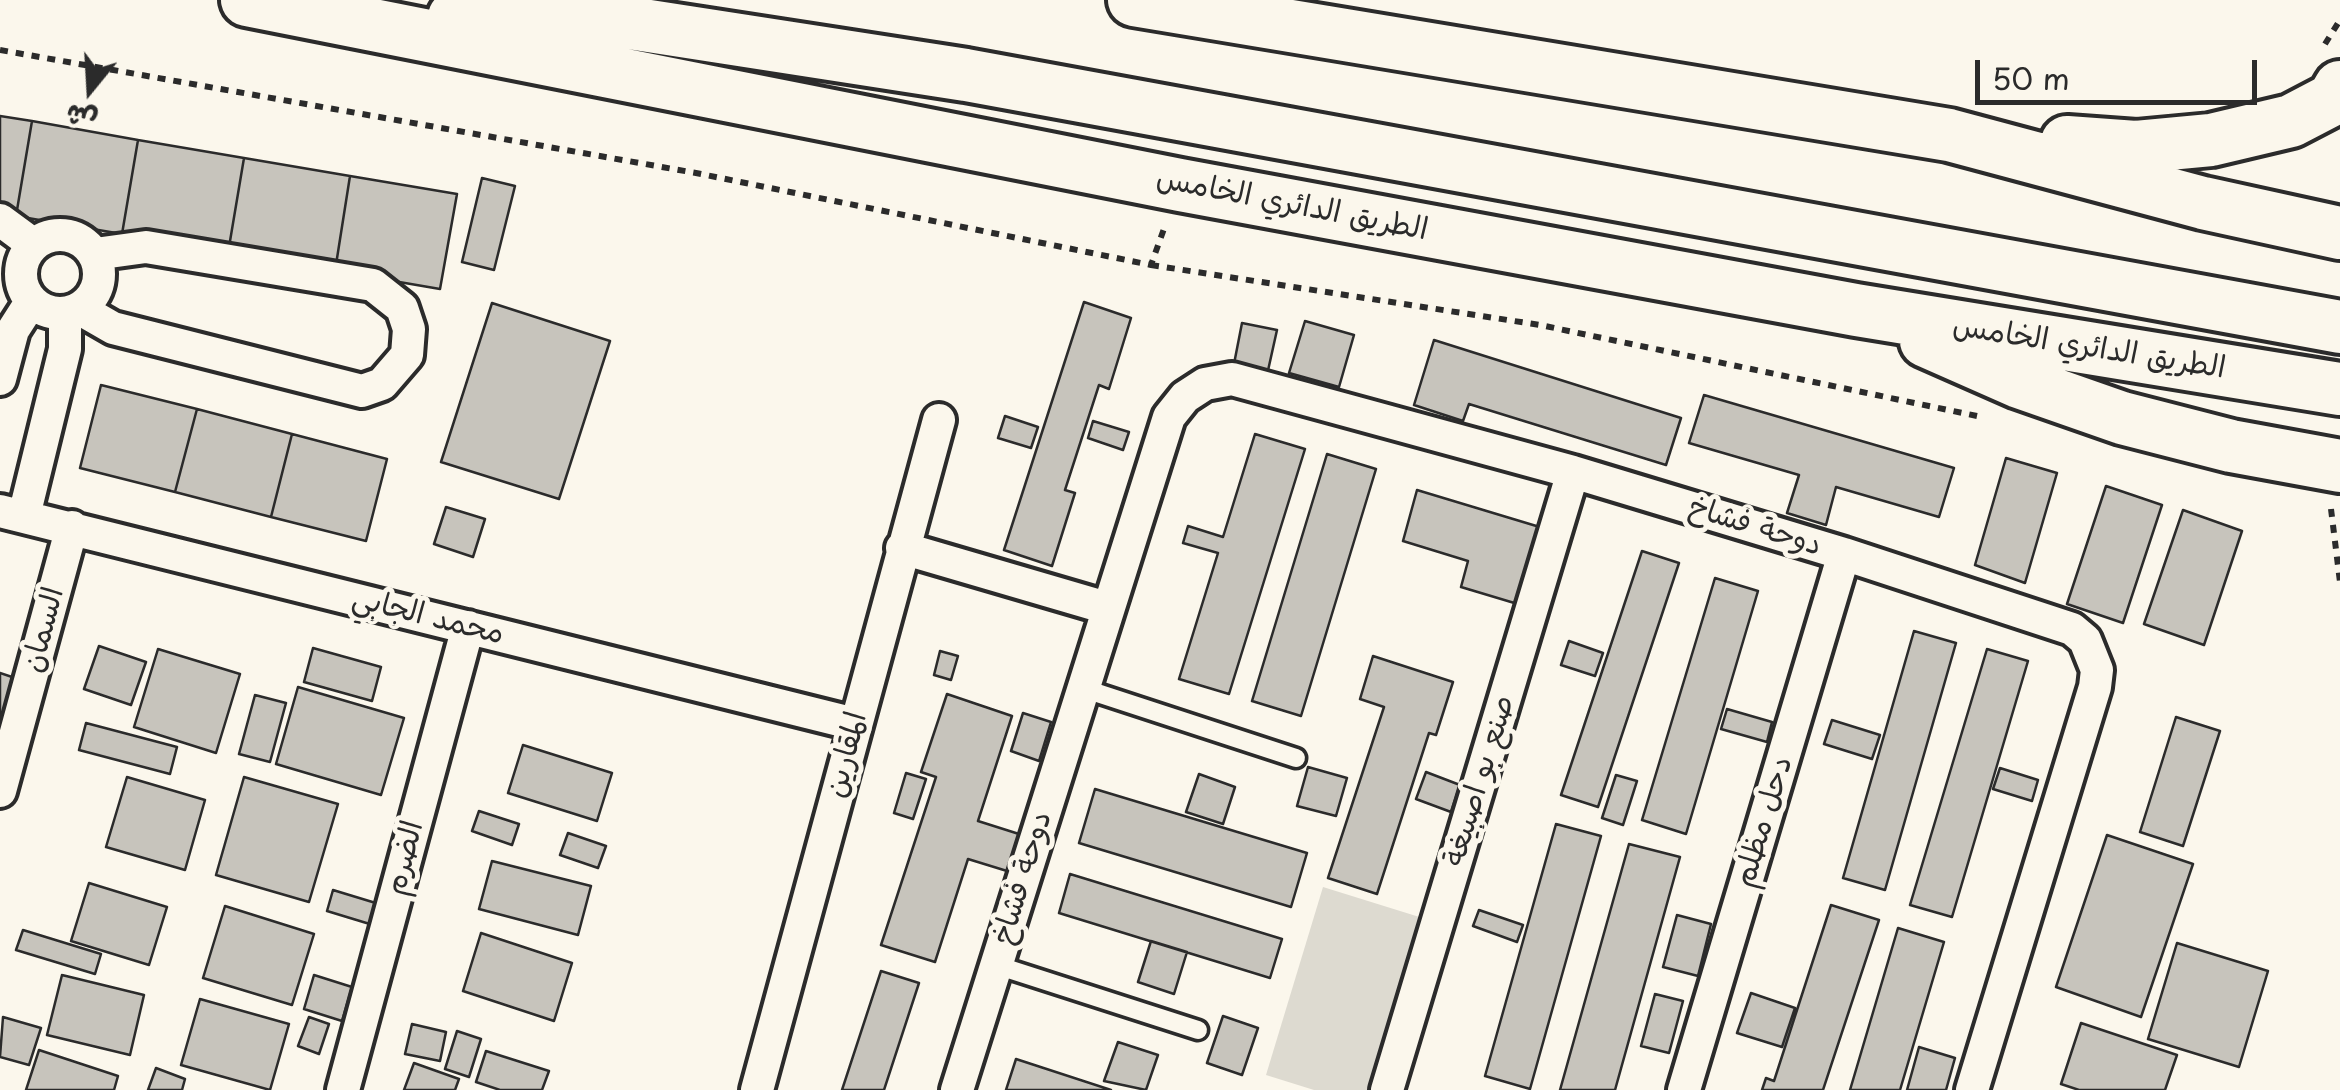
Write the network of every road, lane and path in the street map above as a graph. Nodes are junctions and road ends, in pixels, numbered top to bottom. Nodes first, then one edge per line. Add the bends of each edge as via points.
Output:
1 (247, 0) edge
2 (1134, 0) edge
3 (333, 16) junction
4 (0, 50) edge
5 (2340, 86) edge
6 (1949, 135) junction
7 (1180, 185) junction
8 (0, 220) edge
9 (2340, 233) edge
10 (34, 245) junction
11 (95, 254) junction
12 (1151, 264) junction
13 (19, 297) edge
14 (1856, 310) junction
15 (72, 311) junction
16 (2340, 327) edge
17 (0, 379) edge
18 (2340, 389) edge
19 (1993, 419) dead end
20 (939, 420) dead end
21 (2333, 464) edge
22 (1573, 472) junction
23 (12, 514) edge
24 (72, 527) junction
25 (902, 548) junction
26 (1844, 554) junction
27 (2340, 582) edge
28 (1107, 608) junction
29 (468, 627) junction
30 (1082, 688) junction
31 (856, 724) junction
32 (1296, 758) dead end
33 (0, 792) edge
34 (996, 965) junction
35 (1198, 1030) dead end
36 (344, 1090) edge
37 (757, 1090) edge
38 (957, 1090) edge
39 (1387, 1090) edge
40 (1684, 1090) edge
41 (1972, 1090) edge

1 - 3 main road, الطريق الدائري الخامس
2 - 6 main road
3 - 7 main road, الطريق الدائري الخامس
3 - 16 main road via 567,18 673,27
4 - 12 path via 696,173
5 - 6 main road via 2333,99 2291,121 2210,140 2136,147
6 - 9 main road
7 - 12 path
7 - 14 main road, الطريق الدائري الخامس
8 - 10 street
10 - 11 street via 55,234 71,236
10 - 13 street via 22,263
11 - 15 street via 98,284
11 - 15 street via 146,247 373,284 402,308 409,329 406,356 382,384 362,391 113,328
12 - 19 path via 1540,325
13 - 15 street via 49,312
13 - 17 street
14 - 18 main road, الطريق الدائري الخامس
14 - 21 main road via 2068,400 2232,446
15 - 23 street via 66,349
20 - 25 street, المقارين
21 - 27 path
22 - 26 street, دوحة فشاخ
22 - 28 street, دوحة فشاخ via 1259,383 1205,384 1169,417
22 - 39 street, صنع بو اصبيغة
23 - 24 street, محمد الجابي
24 - 29 street, محمد الجابي
24 - 33 street, السمان
25 - 28 street
25 - 31 street, المقارين
26 - 40 street, دحل مظلم
26 - 41 street, دوحة فشاخ via 2072,628 2093,652 2097,670
28 - 30 street, دوحة فشاخ
29 - 31 street, محمد الجابي
29 - 36 street, الضرم
30 - 32 lane
30 - 34 street, دوحة فشاخ
31 - 37 street, المقارين
34 - 35 lane
34 - 38 street, دوحة فشاخ

